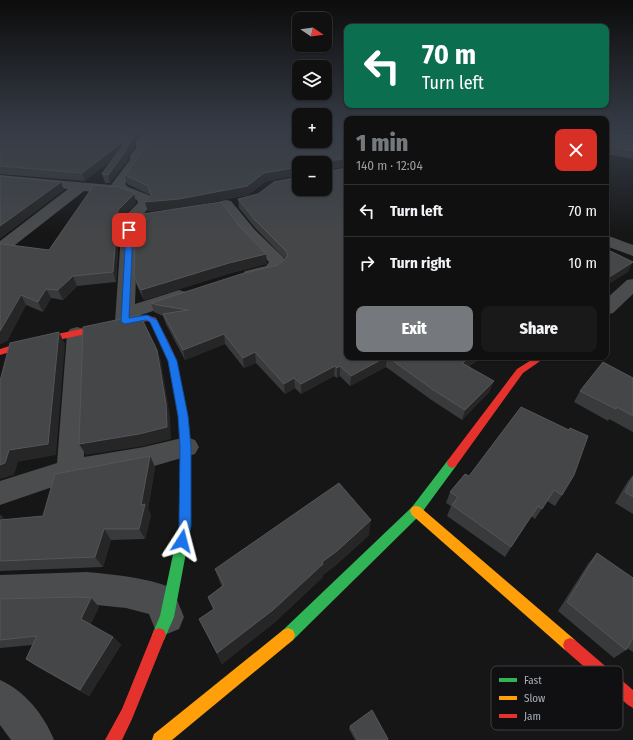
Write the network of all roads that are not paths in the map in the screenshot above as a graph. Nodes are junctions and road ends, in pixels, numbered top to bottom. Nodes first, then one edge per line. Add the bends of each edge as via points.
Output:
1 (133, 165) edge
2 (0, 179) edge
3 (81, 186) junction
4 (123, 190) junction
5 (226, 204) dead end
6 (152, 216) edge
7 (130, 218) junction
8 (609, 241) edge
9 (0, 249) edge
10 (633, 251) edge
11 (237, 278) edge
12 (633, 284) edge
13 (192, 292) edge
14 (609, 306) edge
15 (126, 318) junction
16 (77, 334) junction
17 (0, 352) edge
18 (537, 360) edge
19 (186, 447) junction
20 (70, 470) junction
21 (0, 492) edge
22 (416, 511) junction
23 (0, 591) edge
24 (167, 617) junction
25 (594, 666) edge
26 (623, 691) edge
27 (0, 699) edge
28 (633, 700) edge
29 (35, 740) edge
30 (113, 740) edge
31 (160, 740) edge

1 - 4 street via 118,186
2 - 3 street
3 - 4 street
3 - 9 street
4 - 7 street via 144,198 145,204
5 - 11 street via 277,260 278,265 272,270
6 - 7 street
7 - 15 street
8 - 10 street
12 - 14 street
13 - 15 street
15 - 16 street
15 - 19 street via 153,320 172,361 183,416
16 - 17 street
16 - 20 street
18 - 22 street via 520,371
19 - 20 street via 144,458
19 - 24 street via 185,526
20 - 21 street
22 - 25 street
22 - 31 street via 288,635
23 - 24 street via 87,588 126,592 160,600
24 - 30 street via 127,714
26 - 28 street
27 - 29 street via 15,713

